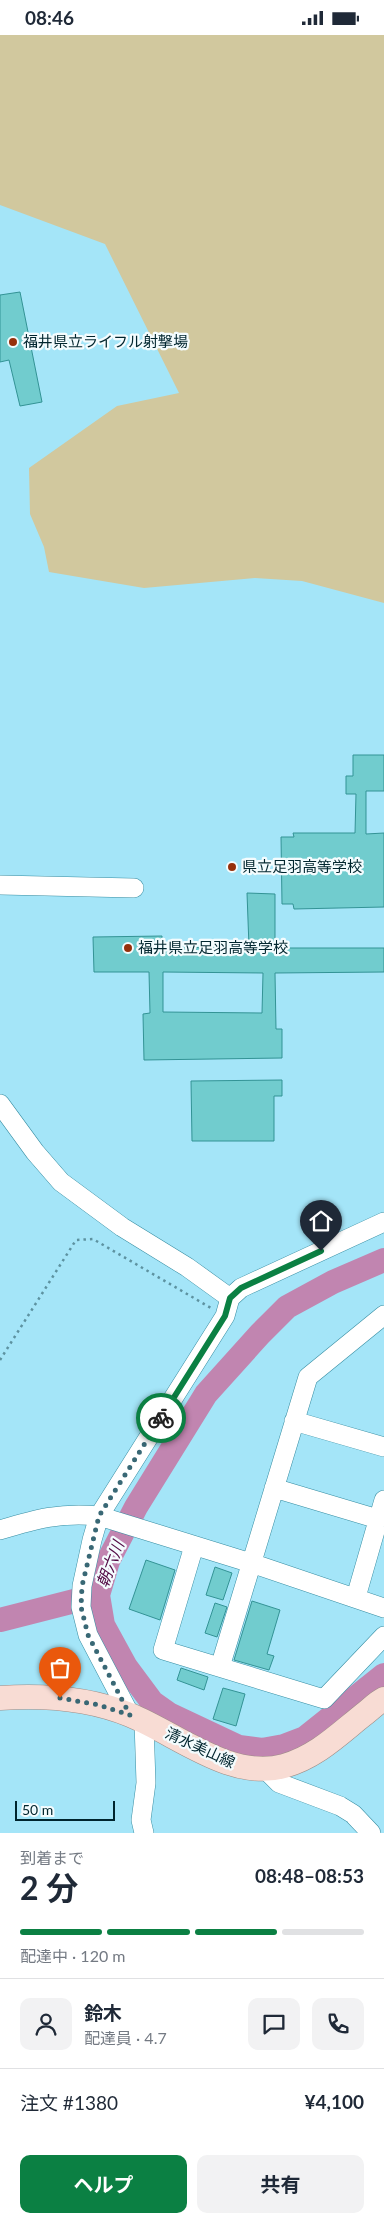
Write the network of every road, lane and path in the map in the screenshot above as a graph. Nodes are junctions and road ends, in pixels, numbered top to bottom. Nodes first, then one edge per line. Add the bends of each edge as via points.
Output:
1 (0, 885) edge
2 (134, 888) dead end
3 (0, 1104) edge
4 (384, 1222) edge
5 (228, 1307) junction
6 (384, 1315) edge
7 (0, 1360) edge
8 (294, 1421) junction
9 (384, 1447) edge
10 (274, 1488) junction
11 (384, 1500) edge
12 (103, 1518) junction
13 (378, 1519) junction
14 (0, 1530) edge
15 (194, 1546) junction
16 (252, 1563) junction
17 (356, 1597) junction
18 (384, 1607) edge
19 (384, 1636) edge
20 (220, 1667) junction
21 (0, 1698) edge
22 (384, 1699) edge
23 (137, 1719) junction
24 (265, 1769) junction
25 (144, 1833) edge
26 (372, 1833) edge

1 - 2 street
3 - 5 street via 61,1182 122,1227 187,1267
4 - 5 street via 241,1288
5 - 7 path via 93,1239 76,1240
5 - 12 street
6 - 8 street via 308,1377
8 - 9 street
8 - 10 street
10 - 13 street
10 - 16 street
11 - 13 street
12 - 14 street via 74,1513
12 - 15 street
12 - 23 street via 82,1586 81,1607 88,1635
13 - 17 street
15 - 16 street
15 - 20 street via 163,1650
16 - 17 street
16 - 20 street
17 - 18 street
19 - 20 street via 324,1699
21 - 23 main road, 清水美山線 via 60,1698 99,1705
22 - 24 main road, 清水美山線 via 318,1752 284,1766
23 - 24 main road, 清水美山線 via 234,1766
23 - 25 street via 146,1783 141,1820
24 - 26 street via 279,1783 353,1814

